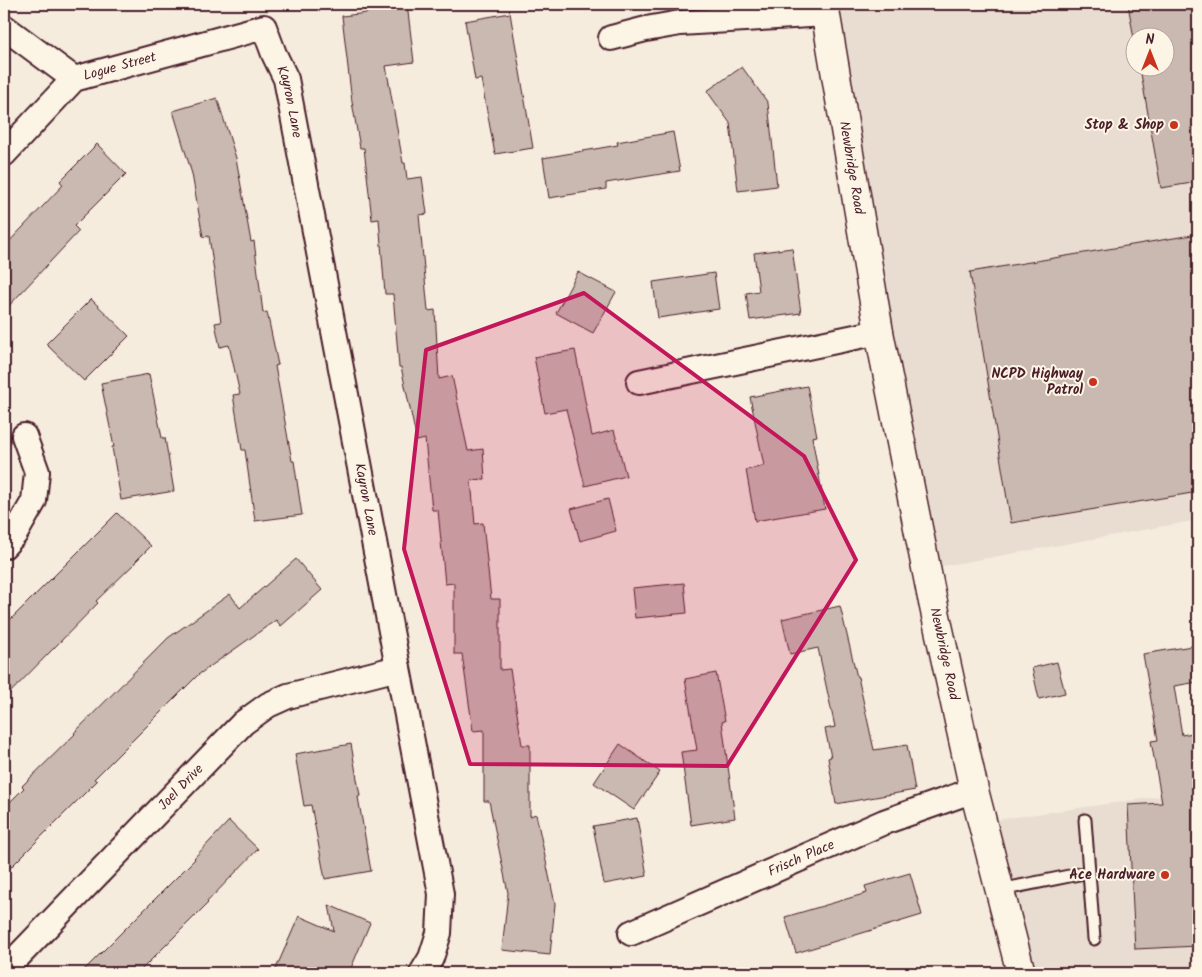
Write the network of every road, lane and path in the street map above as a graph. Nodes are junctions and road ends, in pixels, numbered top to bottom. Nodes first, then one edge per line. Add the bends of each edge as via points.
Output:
1 (825, 9) edge
2 (4, 27) edge
3 (264, 27) joint
4 (611, 38) dead end
5 (74, 79) junction
6 (4, 154) edge
7 (879, 332) junction
8 (639, 382) dead end
9 (24, 436) dead end
10 (4, 546) edge
11 (398, 668) junction
12 (974, 790) junction
13 (1085, 820) dead end
14 (1089, 872) junction
15 (1000, 890) junction
16 (631, 933) dead end
17 (1094, 939) dead end
18 (4, 971) edge
19 (422, 973) edge
20 (1021, 973) edge

1 - 4 street via 680,23
1 - 7 main road, Newbridge Road
2 - 5 street
3 - 5 street, Logue Street
3 - 11 street, Kayron Lane via 286,79
5 - 6 street, Logue Street
7 - 8 street
7 - 12 main road, Newbridge Road
9 - 10 street via 36,472 34,501
11 - 18 street, Joel Drive via 288,696 268,705 243,723
11 - 19 street, Kayron Lane via 441,894 439,933
12 - 15 main road, Newbridge Road
12 - 16 street, Frisch Place via 884,822
13 - 14 lane
14 - 15 lane
14 - 17 lane
15 - 20 main road, Newbridge Road

